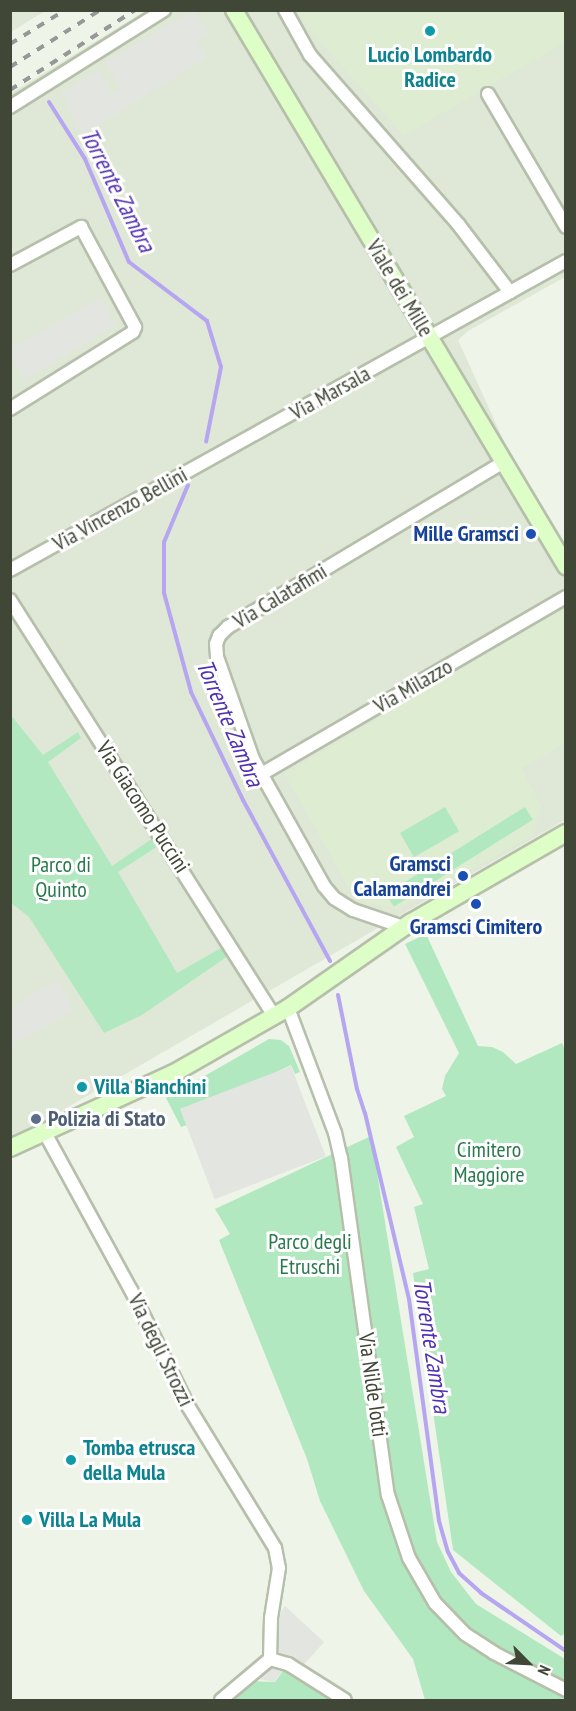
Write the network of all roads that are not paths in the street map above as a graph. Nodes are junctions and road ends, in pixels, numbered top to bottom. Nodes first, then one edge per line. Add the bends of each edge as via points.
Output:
1 (164, 10) edge
2 (234, 10) edge
3 (285, 10) edge
4 (488, 94) dead end
5 (10, 107) edge
6 (566, 227) edge
7 (566, 261) edge
8 (10, 265) edge
9 (510, 292) junction
10 (430, 338) junction
11 (10, 409) edge
12 (230, 447) joint
13 (504, 462) junction
14 (566, 566) edge
15 (10, 570) edge
16 (566, 597) edge
17 (10, 600) edge
18 (260, 775) junction
19 (562, 838) edge
20 (403, 927) junction
21 (281, 1012) junction
22 (45, 1133) junction
23 (10, 1148) edge
24 (270, 1659) junction
25 (566, 1690) edge
26 (221, 1701) edge
27 (345, 1701) edge

1 - 5 street
2 - 10 street, Viale dei Mille
3 - 9 street via 310,55 458,224
4 - 6 street
7 - 9 street, Via Marsala
8 - 11 street via 81,227 135,328
9 - 10 street, Via Marsala
10 - 12 street, Via Marsala
10 - 13 street, Viale dei Mille
12 - 15 street, Via Vincenzo Bellini
13 - 14 street, Viale dei Mille
13 - 18 street, Via Calatafimi via 219,636 217,657
16 - 18 street, Via Milazzo
17 - 21 street, Via Giacomo Puccini
18 - 20 street, Via Calatafimi via 330,894 353,910
19 - 20 street
20 - 21 street
21 - 22 street via 174,1073
21 - 25 street, Via Nilde Iotti via 335,1133 348,1200 388,1495 410,1558 435,1603 465,1634
22 - 23 street
22 - 24 street, Via degli Strozzi via 131,1290 188,1406 275,1548 279,1568
24 - 26 street
24 - 27 street via 288,1664

